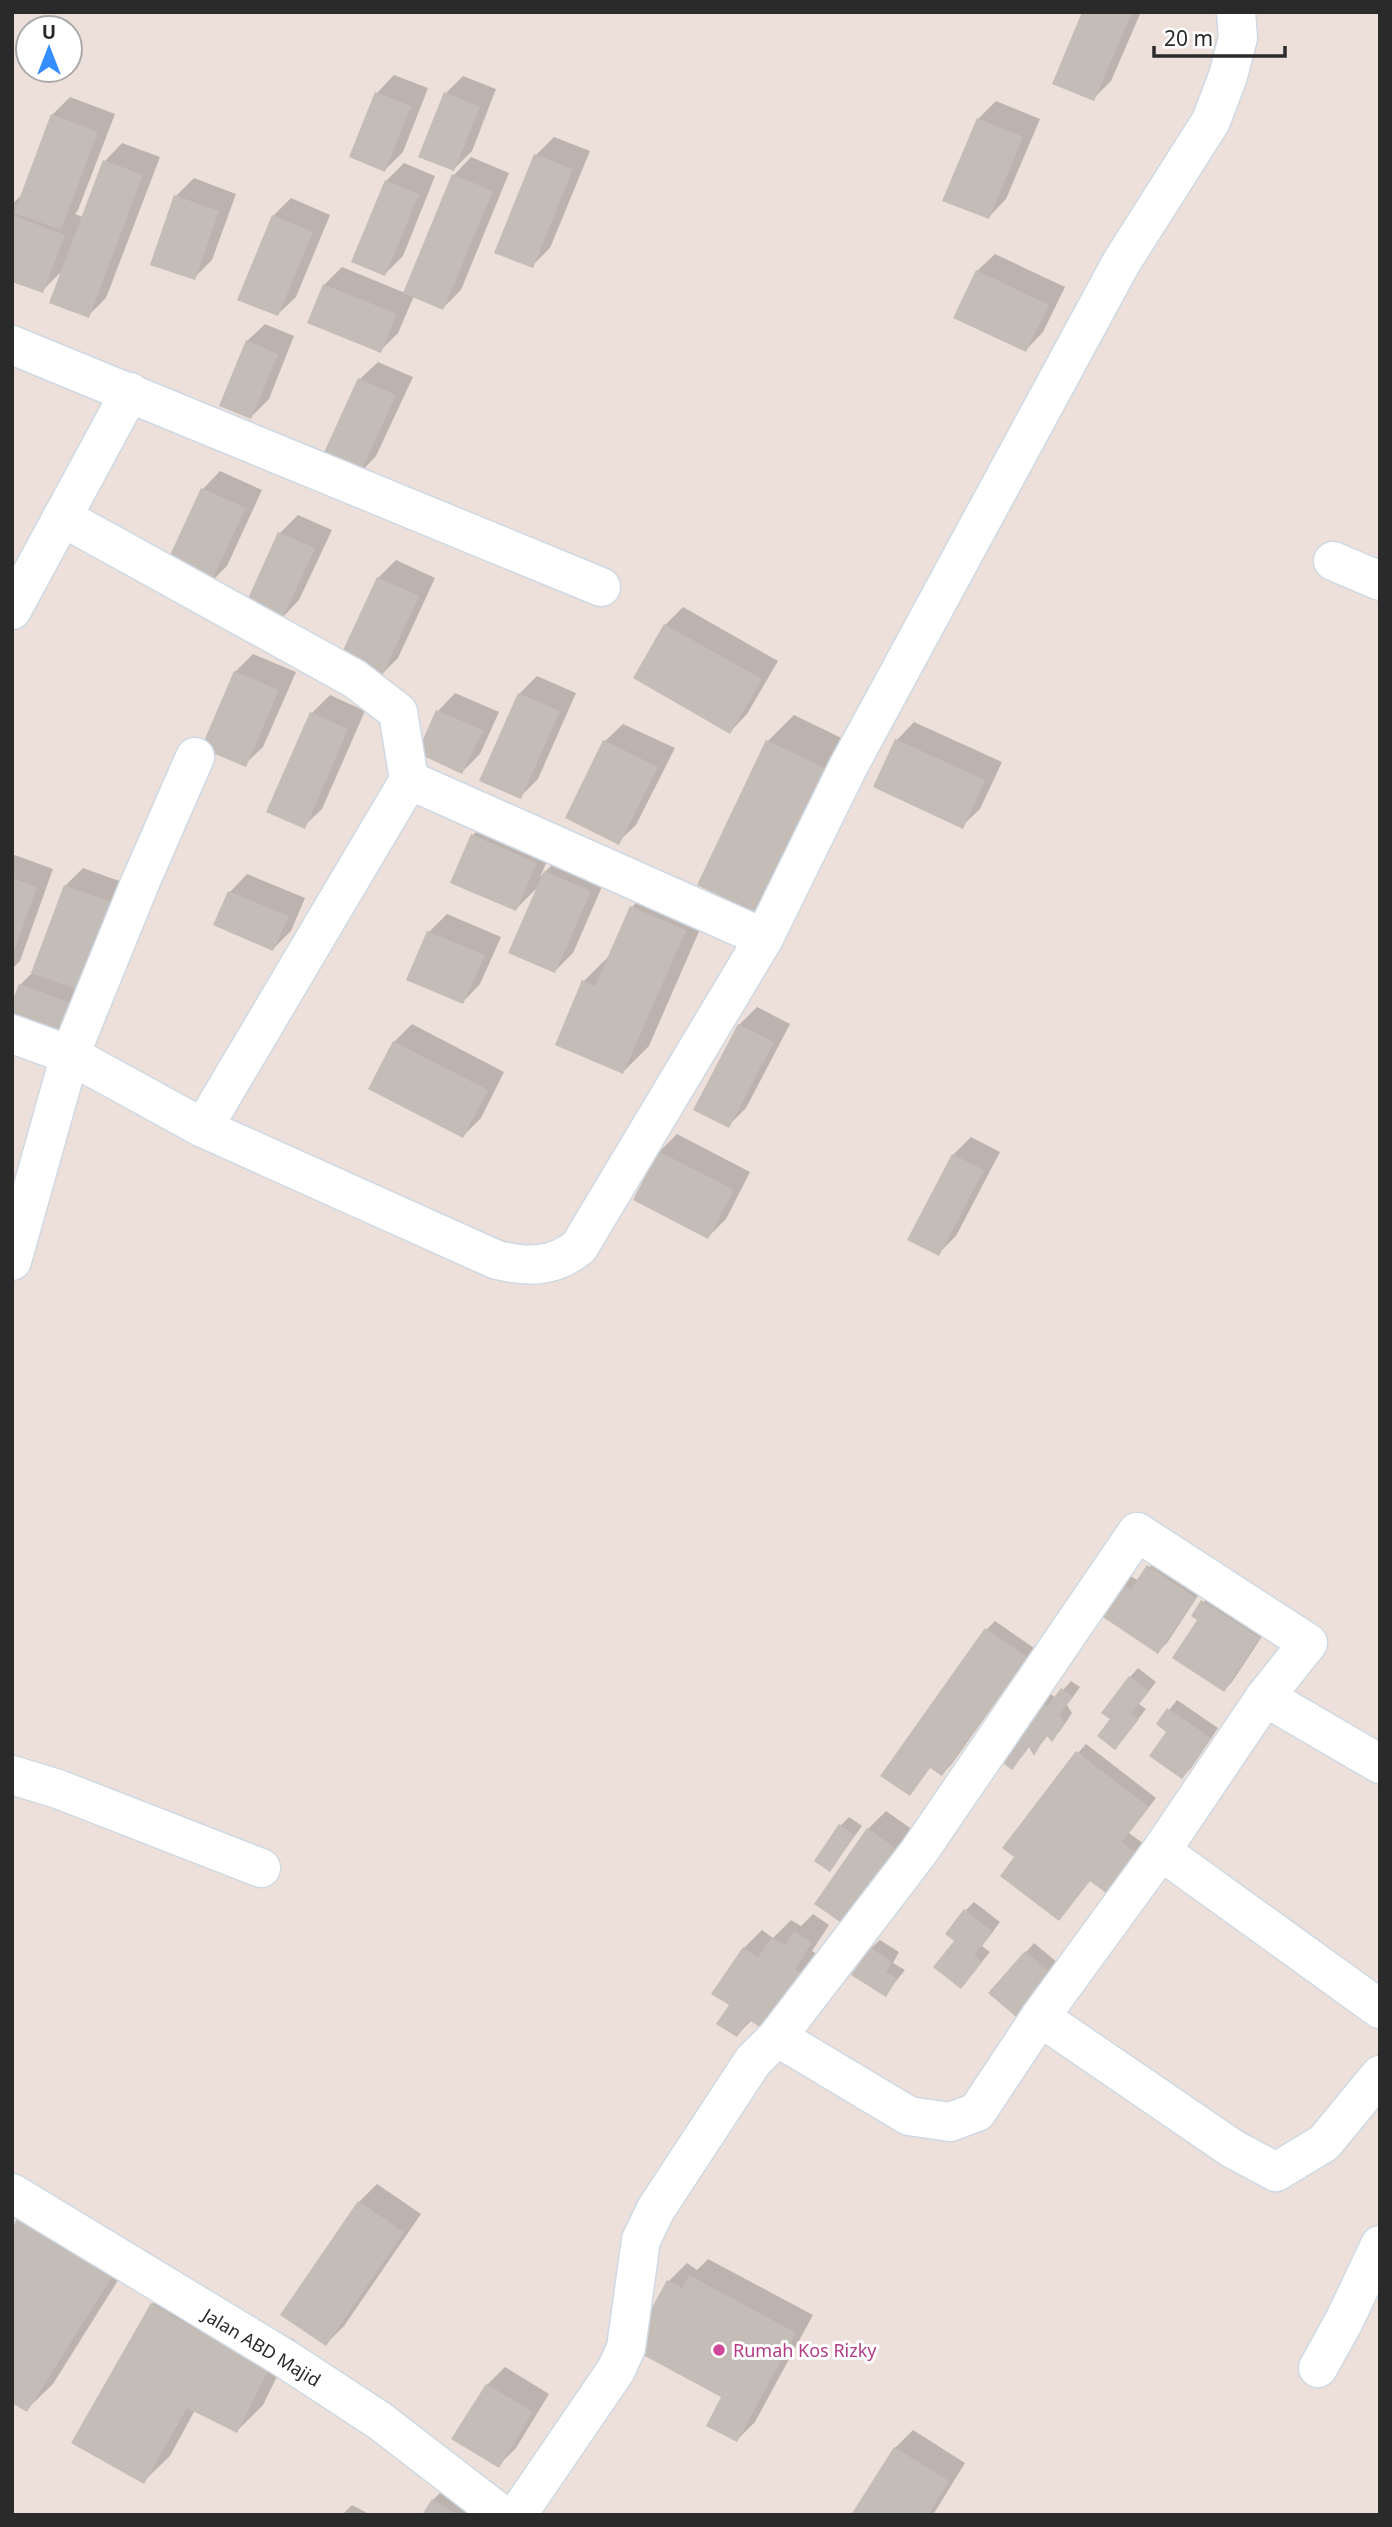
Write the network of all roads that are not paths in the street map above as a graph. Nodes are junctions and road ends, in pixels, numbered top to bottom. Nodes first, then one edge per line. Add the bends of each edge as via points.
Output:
1 (1236, 12) edge
2 (12, 345) edge
3 (130, 392) junction
4 (62, 517) junction
5 (1333, 561) dead end
6 (1380, 581) edge
7 (601, 587) dead end
8 (12, 610) edge
9 (195, 757) dead end
10 (408, 780) junction
11 (764, 938) junction
12 (12, 1034) edge
13 (70, 1055) junction
14 (203, 1128) junction
15 (12, 1261) edge
16 (1265, 1698) junction
17 (1380, 1764) edge
18 (12, 1775) edge
19 (1161, 1851) junction
20 (261, 1868) dead end
21 (1380, 2009) edge
22 (1040, 2017) junction
23 (776, 2037) junction
24 (1380, 2075) edge
25 (12, 2193) edge
26 (1380, 2245) edge
27 (1318, 2368) dead end
28 (502, 2515) edge
29 (517, 2515) edge

1 - 11 street via 1238,38 1211,121 1121,263 848,766
2 - 3 street
3 - 4 street
3 - 7 street
4 - 8 street
4 - 10 street via 355,679 398,712
5 - 6 street
9 - 13 street
10 - 11 street
10 - 14 street
11 - 14 street via 579,1247 566,1258 521,1266 496,1260
12 - 13 street
13 - 14 street
13 - 15 street
16 - 17 street
16 - 19 street
16 - 23 street via 1308,1643 1137,1532 918,1853
18 - 20 street
19 - 21 street
19 - 22 street
22 - 23 street via 977,2112 950,2122 909,2116
22 - 24 street via 1233,2149 1276,2172 1324,2143
23 - 29 street via 753,2061 656,2209 641,2239 626,2347 616,2370
25 - 28 street, Jalan ABD Majid via 380,2421
26 - 27 street

